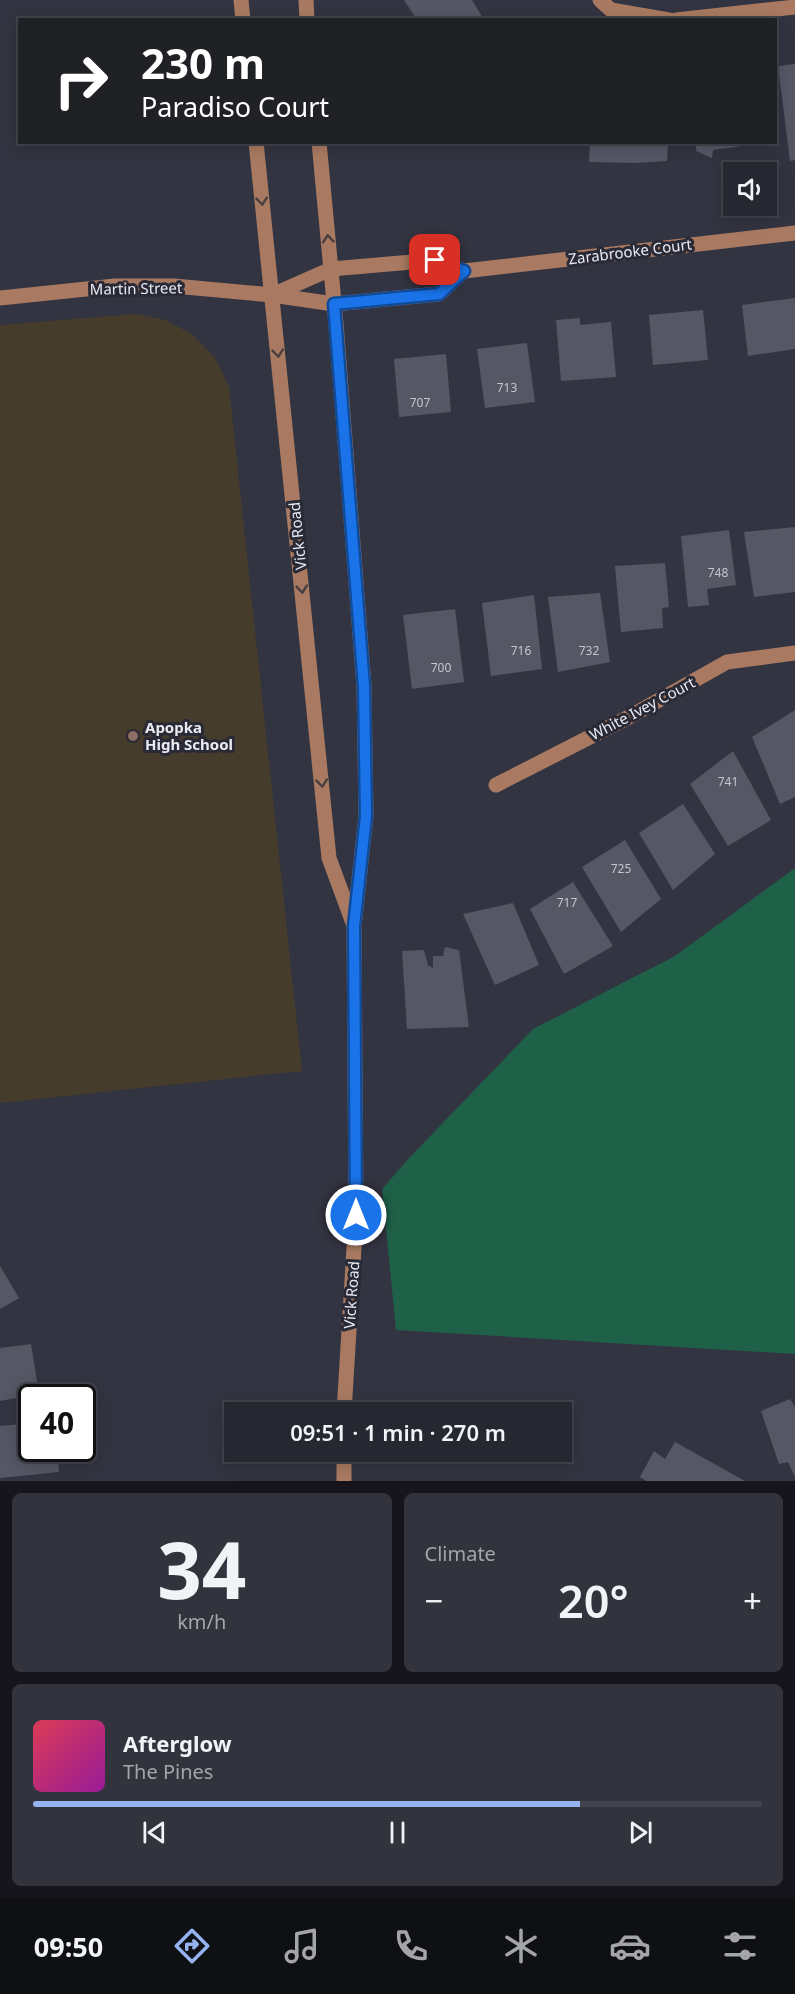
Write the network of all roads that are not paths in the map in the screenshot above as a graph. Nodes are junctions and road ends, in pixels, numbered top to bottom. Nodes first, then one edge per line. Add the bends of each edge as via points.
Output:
1 (241, 0) edge
2 (306, 0) edge
3 (600, 0) edge
4 (795, 7) edge
5 (243, 18) edge
6 (307, 18) edge
7 (657, 18) edge
8 (694, 18) edge
9 (256, 144) edge
10 (319, 144) edge
11 (795, 233) edge
12 (331, 269) junction
13 (464, 271) junction
14 (272, 295) junction
15 (0, 298) edge
16 (334, 304) junction
17 (795, 653) edge
18 (496, 785) dead end
19 (354, 926) junction
20 (345, 1402) edge
21 (344, 1462) edge
22 (344, 1481) edge

1 - 5 street
2 - 6 street
3 - 7 street via 611,10
4 - 8 street
9 -> 14 street, Vick Road
12 -> 10 street, Vick Road
11 - 13 street, Zarabrooke Court
12 - 13 street, Martin Street via 435,260
12 - 14 street, Martin Street
12 - 16 street, Vick Road
13 - 16 street, Martin Street via 439,294
14 - 15 street, Martin Street via 174,286 115,286
14 - 16 street, Martin Street
14 -> 19 street, Vick Road via 329,858
16 - 19 street, Vick Road via 364,686 366,816
17 - 18 street, White Ivey Court via 727,662
19 - 20 street, Vick Road via 356,1215
21 - 22 street

